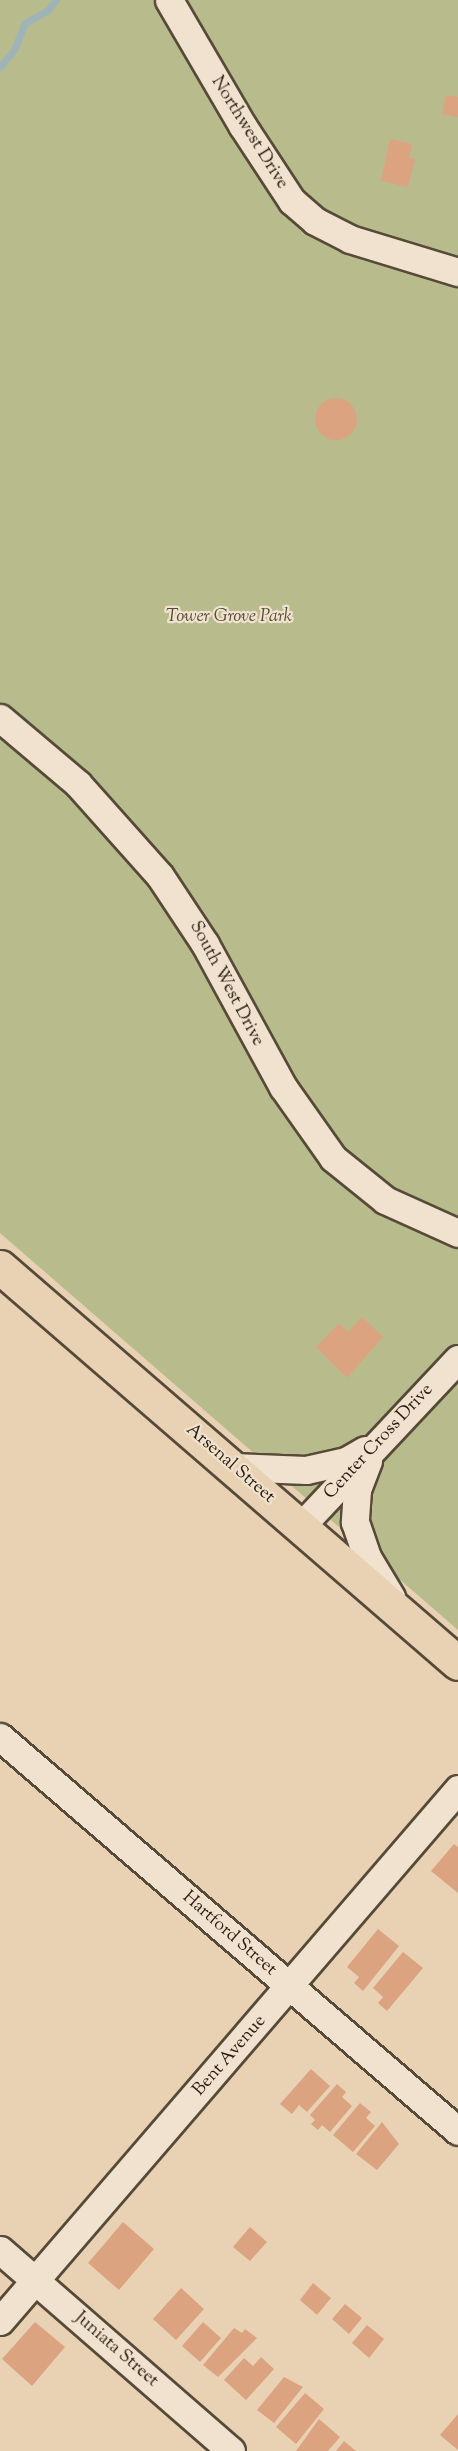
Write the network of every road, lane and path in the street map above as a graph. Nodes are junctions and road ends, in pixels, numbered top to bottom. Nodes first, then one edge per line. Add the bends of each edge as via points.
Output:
1 (169, 0) edge
2 (458, 272) edge
3 (0, 718) edge
4 (458, 1233) edge
5 (0, 1267) edge
6 (458, 1359) edge
7 (377, 1444) junction
8 (233, 1467) junction
9 (301, 1526) junction
10 (405, 1617) junction
11 (458, 1663) edge
12 (0, 1737) edge
13 (458, 1789) edge
14 (291, 1986) junction
15 (458, 2132) edge
16 (0, 2250) edge
17 (35, 2280) junction
18 (0, 2321) edge
19 (231, 2451) edge

1 - 2 street, Northwest Drive via 292,201 341,236
3 - 4 street, South West Drive via 78,784 160,876 200,935 283,1088 333,1158 385,1200
5 - 8 main road, Arsenal Street
6 - 7 street, Center Cross Drive
7 - 8 street via 346,1461 306,1470
7 - 9 street, Center Cross Drive
7 - 10 street via 362,1472 355,1522 367,1557
8 - 9 main road, Arsenal Street
9 - 10 main road, Arsenal Street
10 - 11 main road, Arsenal Street
12 - 14 street, Hartford Street
13 - 14 street, Bent Avenue
14 - 15 street, Hartford Street
14 - 17 street, Bent Avenue
16 - 17 street, Juniata Street
17 - 18 street, Bent Avenue
17 - 19 street, Juniata Street

